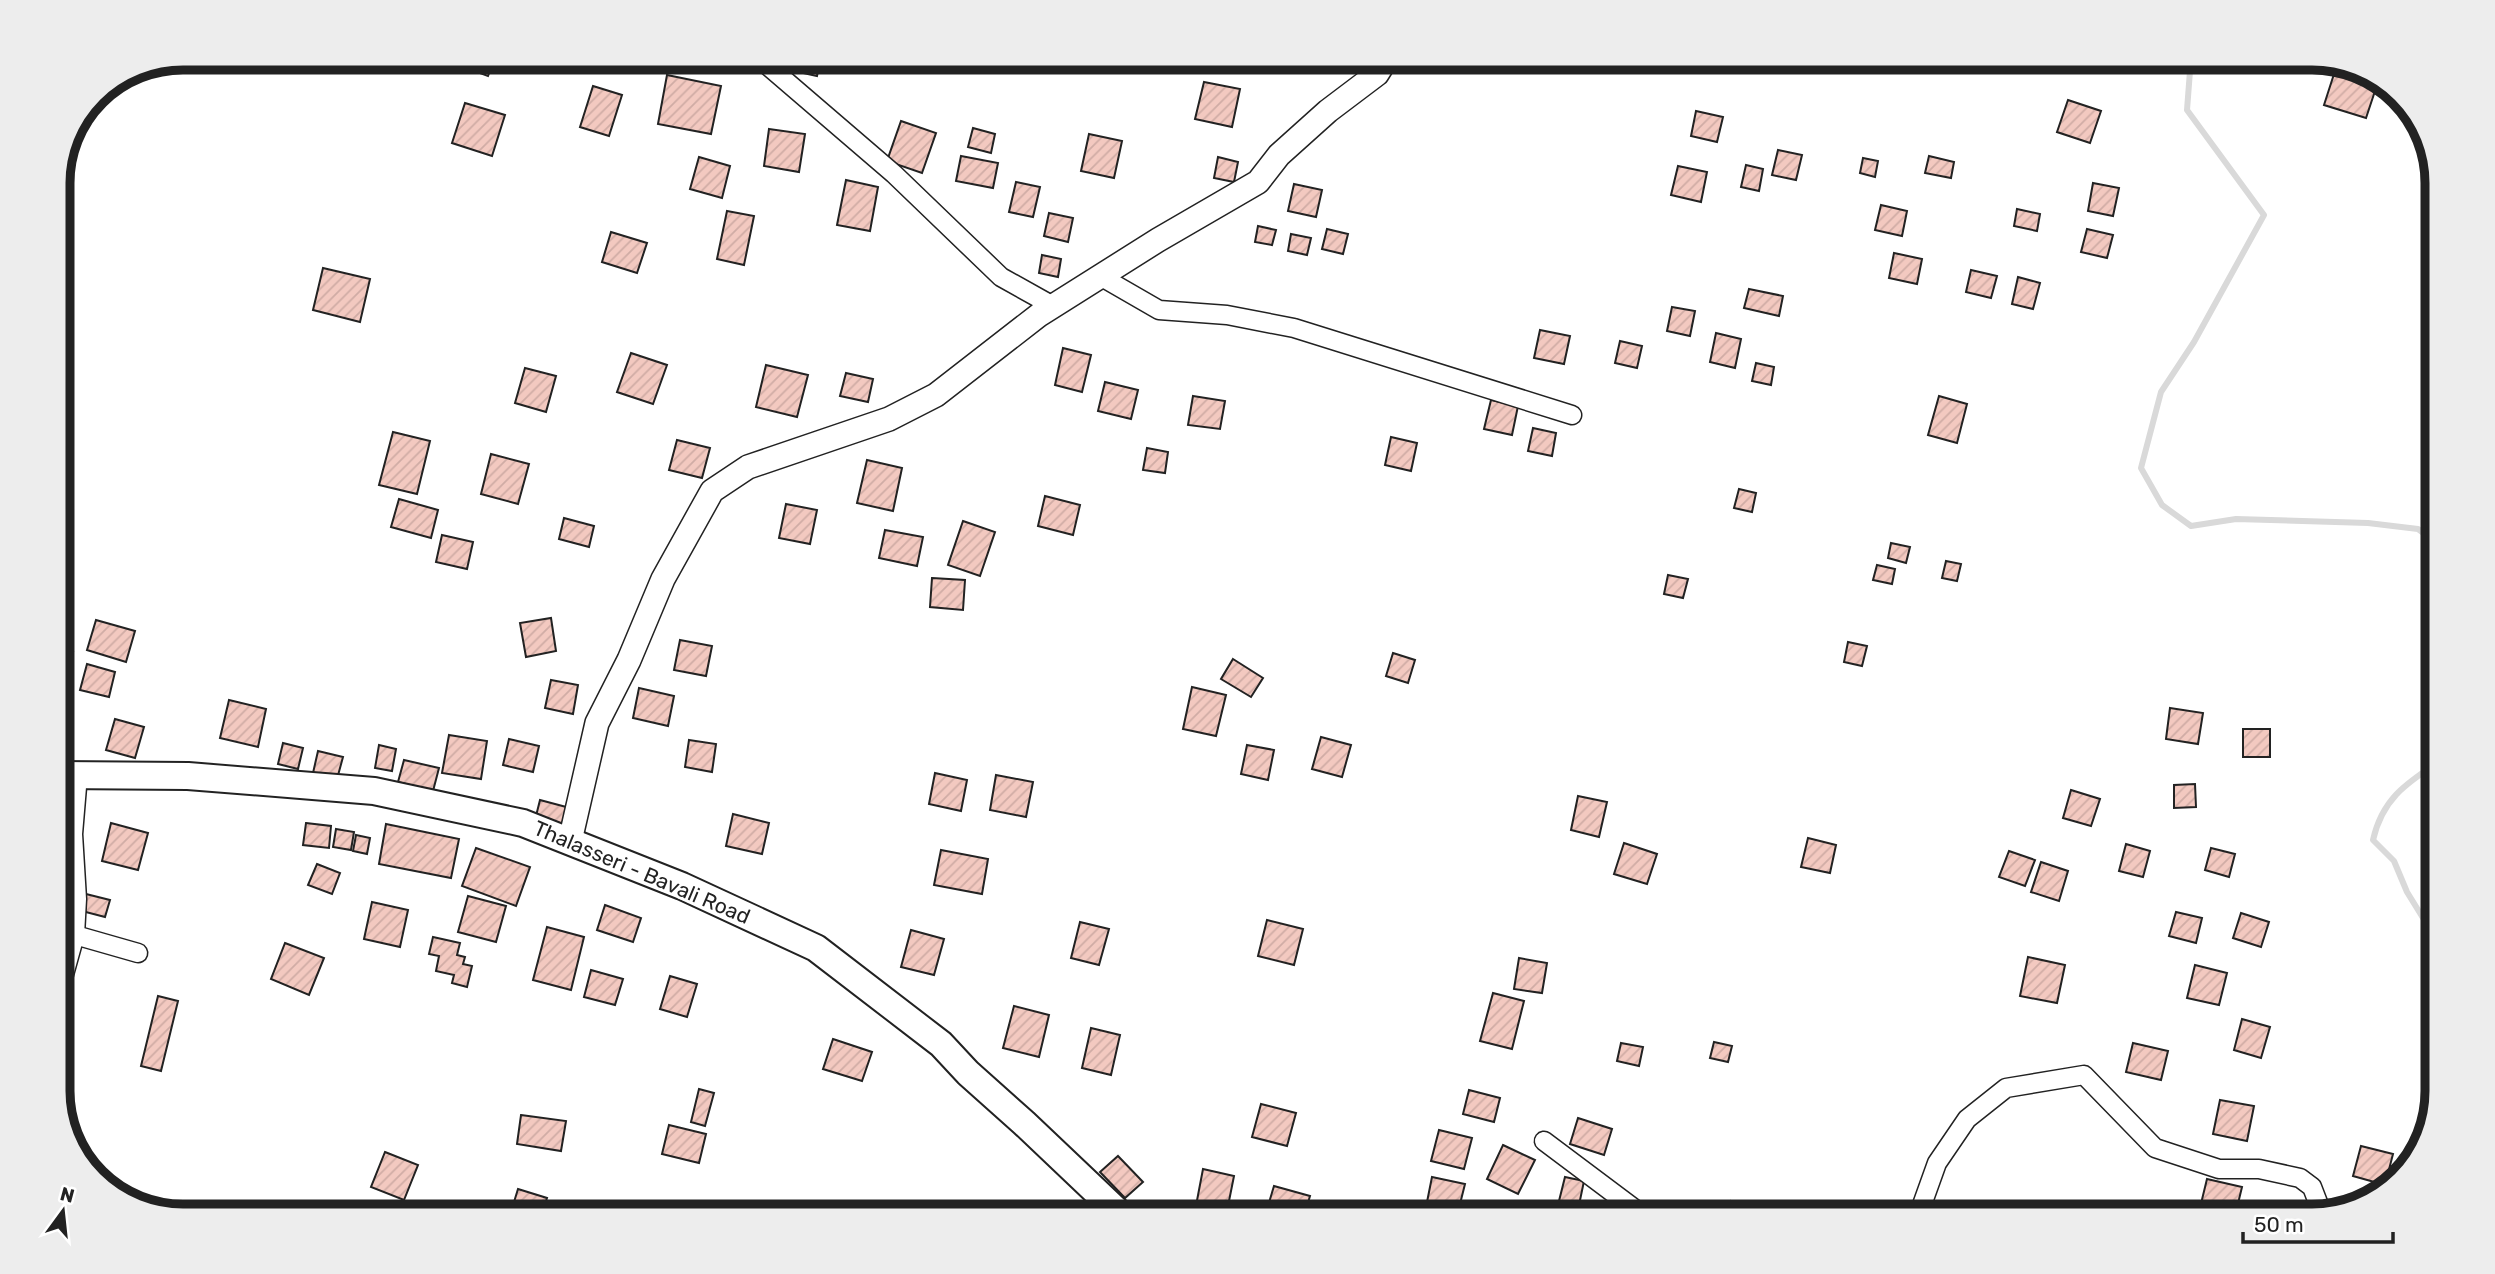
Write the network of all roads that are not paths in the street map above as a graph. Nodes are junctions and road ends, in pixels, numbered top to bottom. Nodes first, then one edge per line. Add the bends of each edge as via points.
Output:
1 (773, 70) edge
2 (1380, 70) edge
3 (1100, 276) junction
4 (1053, 306) junction
5 (1572, 415) dead end
6 (70, 775) edge
7 (70, 799) edge
8 (570, 841) junction
9 (75, 935) junction
10 (70, 953) edge
11 (138, 953) dead end
12 (1544, 1141) dead end
13 (1109, 1204) edge
14 (1628, 1204) edge
15 (1922, 1204) edge
16 (2318, 1204) edge

1 - 4 street via 894,174 1001,277
2 - 3 street via 1279,155 1258,182
3 - 4 street
3 - 5 street via 1159,310 1227,315 1294,328
4 - 8 street via 936,395 888,419 748,467 712,491 663,579 597,723
6 - 8 main road, Thalasseri - Bavali Road via 188,776 374,791 523,823
7 - 9 street
8 - 13 main road, Thalasseri - Bavali Road via 816,948 941,1044
9 - 10 street
9 - 11 street
12 - 14 street
15 - 16 street via 1937,1163 1967,1119 2006,1088 2084,1075 2155,1148 2219,1169 2259,1169 2300,1178 2312,1187

